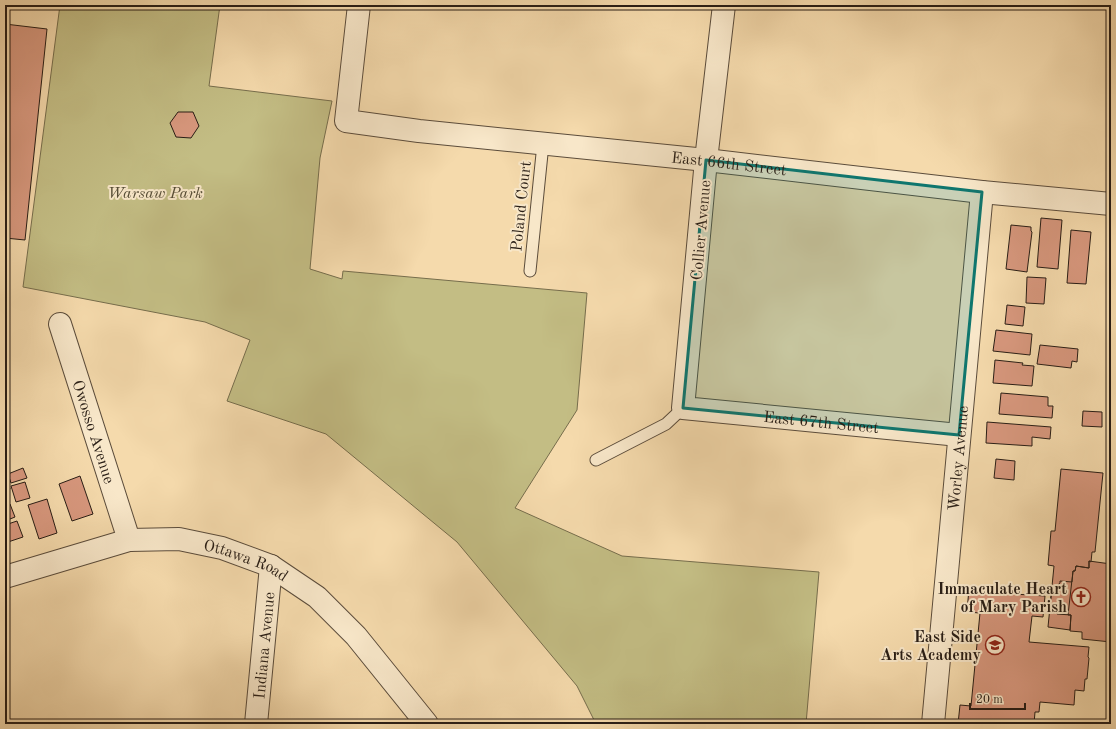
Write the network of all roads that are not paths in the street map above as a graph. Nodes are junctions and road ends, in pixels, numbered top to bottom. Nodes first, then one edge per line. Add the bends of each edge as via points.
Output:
1 (359, 5) edge
2 (724, 5) edge
3 (543, 144) junction
4 (706, 160) junction
5 (982, 192) junction
6 (1111, 204) edge
7 (530, 271) dead end
8 (60, 324) dead end
9 (683, 408) junction
10 (959, 435) junction
11 (596, 460) dead end
12 (129, 540) junction
13 (271, 566) junction
14 (5, 577) edge
15 (256, 724) edge
16 (427, 724) edge
17 (933, 724) edge

1 - 3 street, East 66th Street via 346,121
2 - 4 street, Collier Avenue
3 - 4 street, East 66th Street
3 - 7 lane, Poland Court
4 - 5 street, East 66th Street
4 - 9 street, Collier Avenue
5 - 6 street, East 66th Street
5 - 10 street, Worley Avenue
8 - 12 street, Owosso Avenue
9 - 10 street, East 67th Street
9 - 11 lane via 666,424
10 - 17 street, Worley Avenue
12 - 13 street, Ottawa Road via 179,539 222,548
12 - 14 street, Ottawa Road
13 - 15 street, Indiana Avenue
13 - 16 street, Ottawa Road via 317,597 356,636

